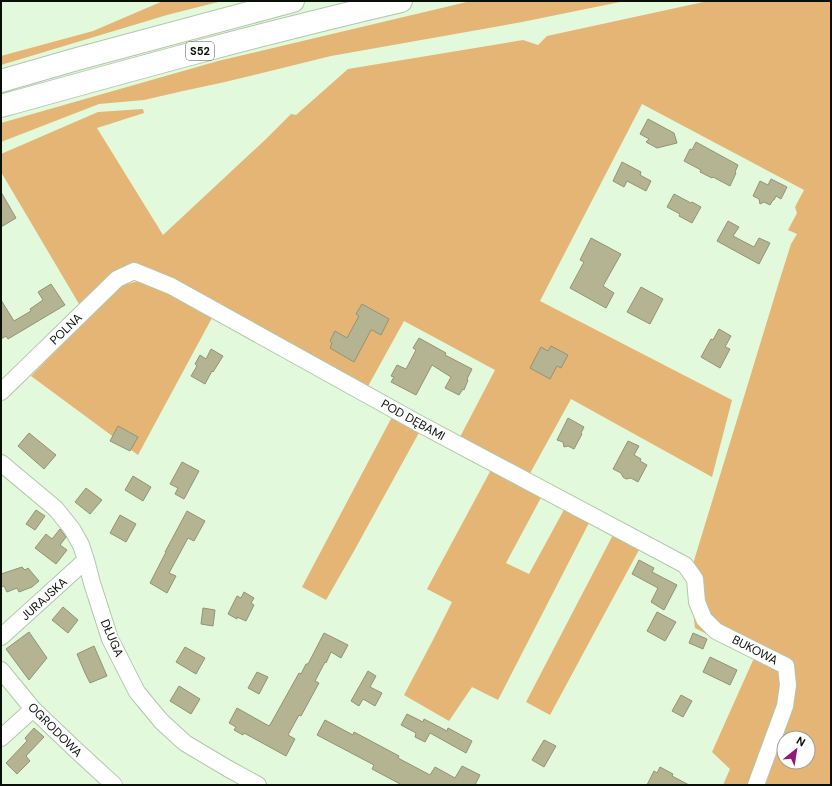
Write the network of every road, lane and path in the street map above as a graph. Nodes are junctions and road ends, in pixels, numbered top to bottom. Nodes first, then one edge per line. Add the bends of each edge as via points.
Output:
1 (293, 1) edge
2 (401, 1) edge
3 (1, 81) edge
4 (1, 106) edge
5 (134, 271) joint
6 (1, 392) edge
7 (1, 463) edge
8 (86, 560) junction
9 (690, 571) joint
10 (1, 637) edge
11 (1, 670) edge
12 (33, 709) junction
13 (1, 738) edge
14 (114, 785) edge
15 (258, 785) edge
16 (756, 785) edge

1 - 3 highway, S52
2 - 4 highway, S52 via 250,38
5 - 6 street, POLNA via 117,279
5 - 9 street, POD DĘBAMI via 171,286 416,422 686,565
7 - 8 street, DŁUGA via 56,509 72,529
8 - 10 street, JURAJSKA
8 - 15 street, DŁUGA via 110,639 137,692 160,722 185,743
9 - 16 street, BUKOWA via 695,579 697,602 704,619 716,631 786,666 788,685 785,706
11 - 12 street, OGRODOWA
12 - 13 street
12 - 14 street, OGRODOWA

